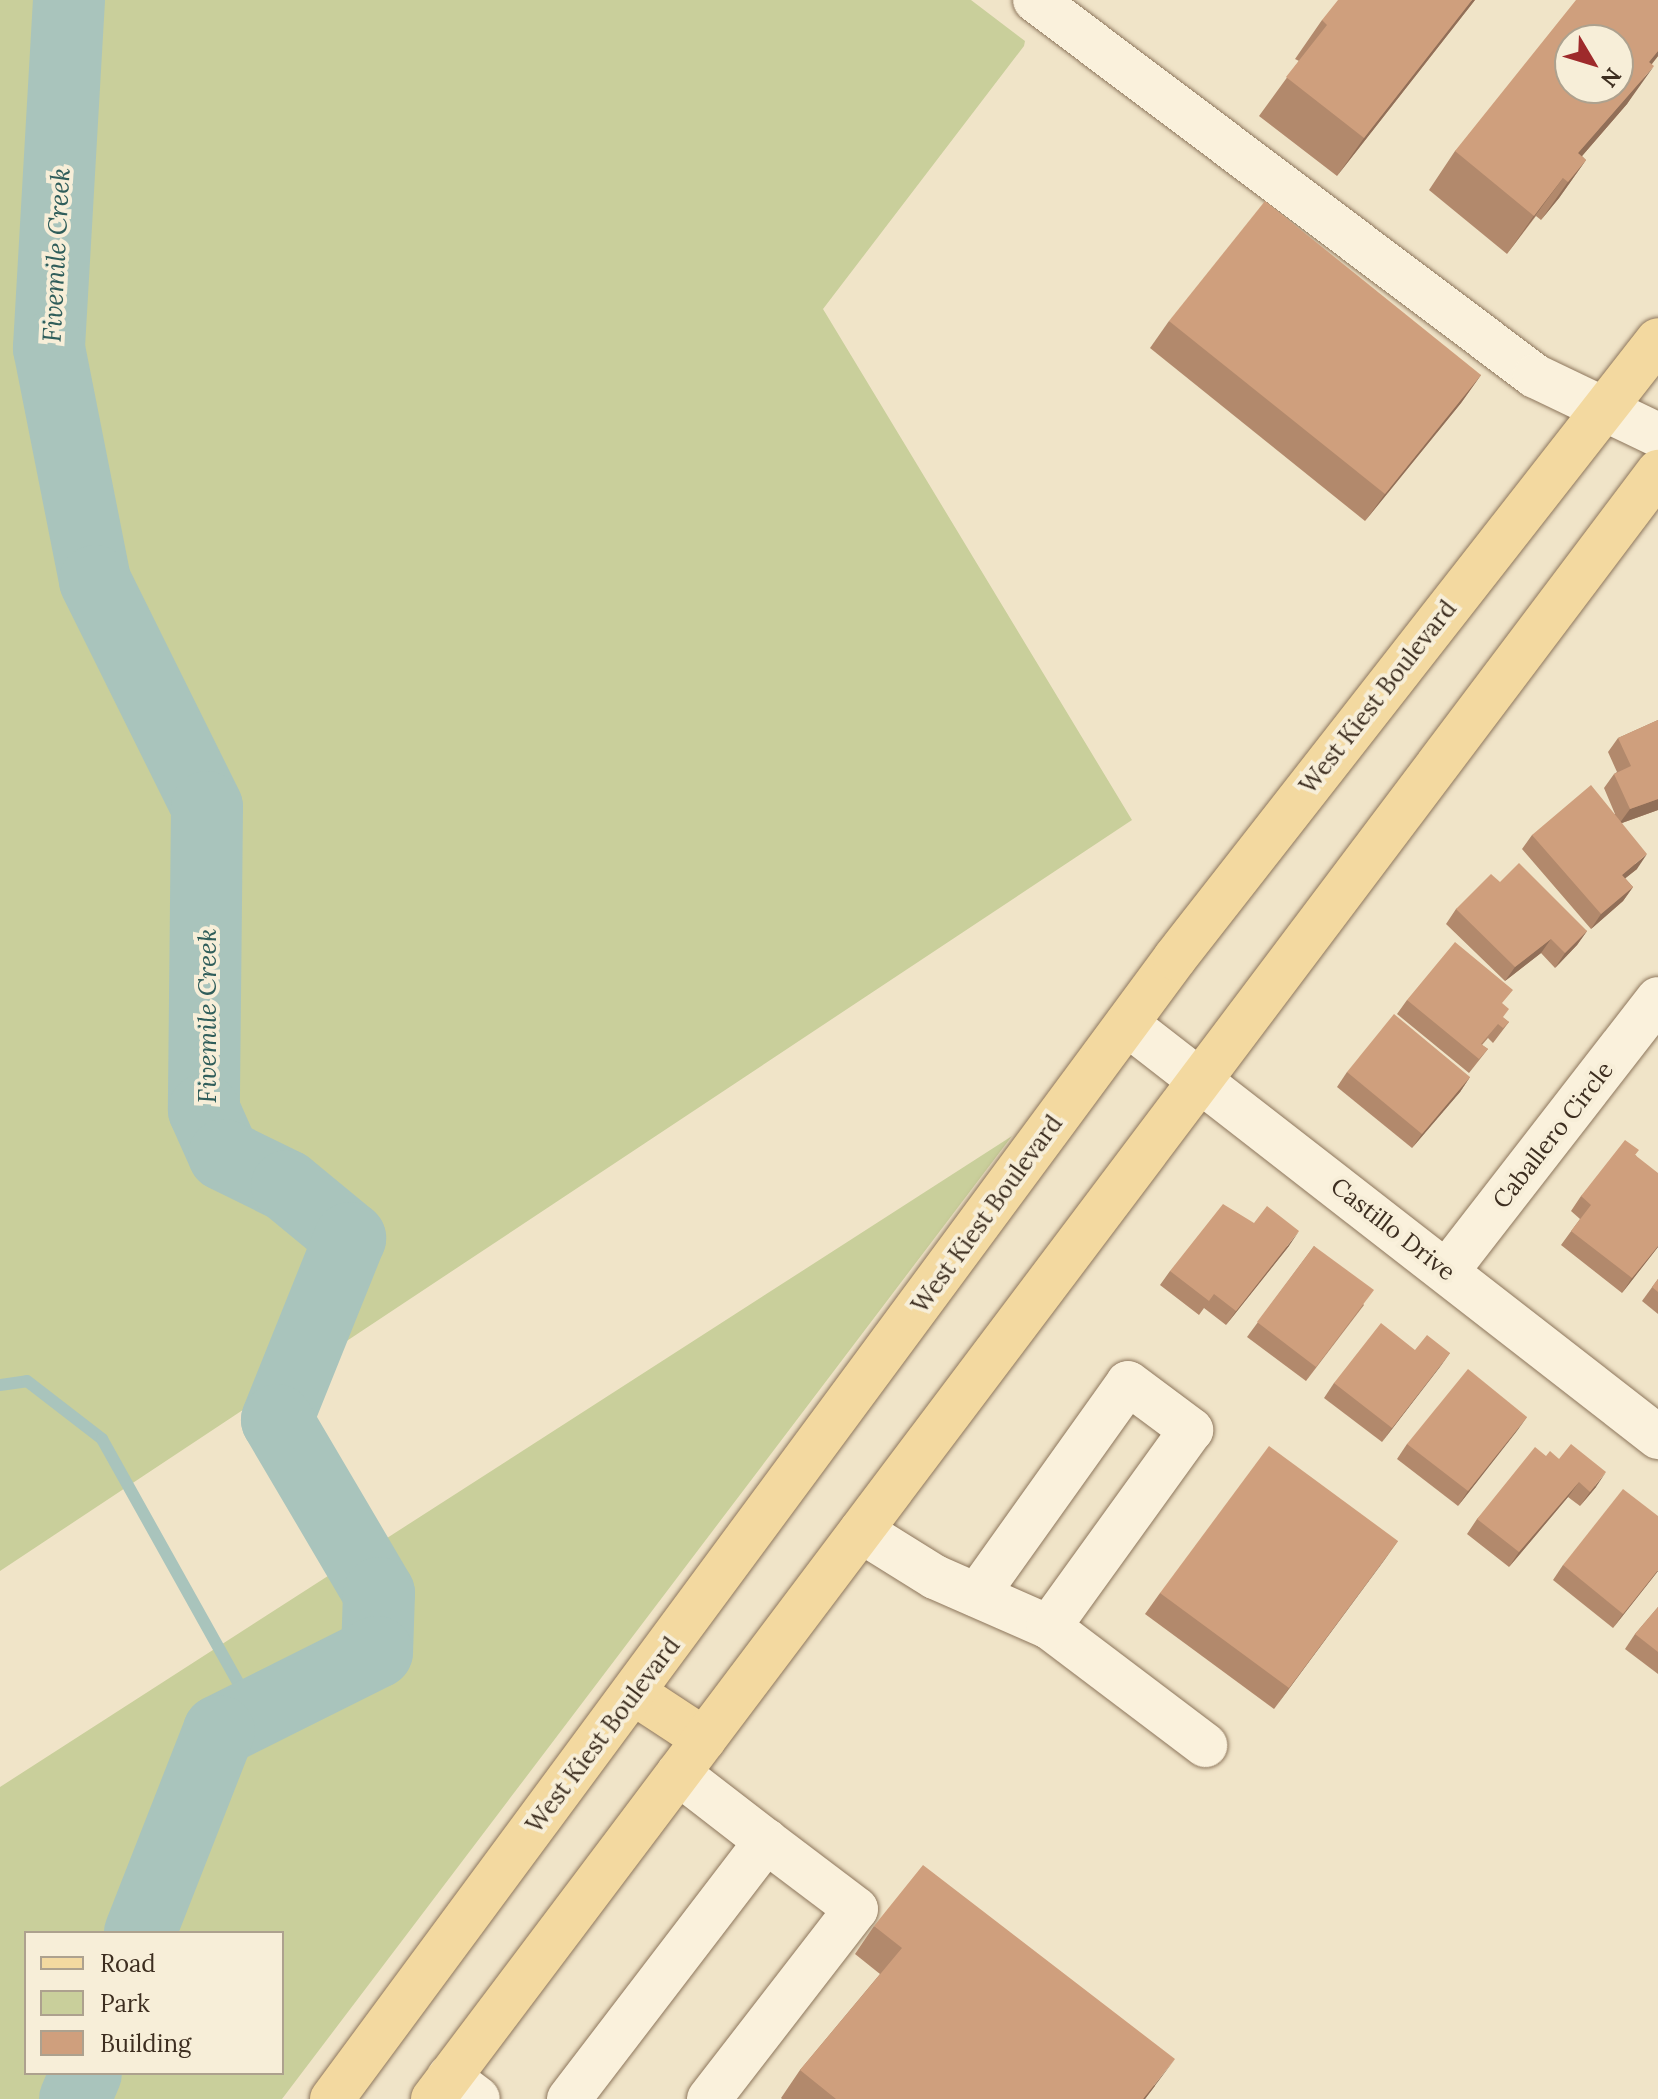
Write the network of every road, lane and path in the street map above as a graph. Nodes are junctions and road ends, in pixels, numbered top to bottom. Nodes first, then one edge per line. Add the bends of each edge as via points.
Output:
1 (1035, 0) edge
2 (1658, 340) edge
3 (1602, 411) junction
4 (1658, 435) edge
5 (1658, 470) edge
6 (1658, 999) edge
7 (1127, 1024) junction
8 (1202, 1080) junction
9 (1447, 1271) junction
10 (1658, 1437) edge
11 (861, 1531) junction
12 (977, 1595) junction
13 (1049, 1627) junction
14 (634, 1693) junction
15 (704, 1739) junction
16 (1205, 1745) dead end
17 (678, 1773) junction
18 (766, 1841) junction
19 (453, 2092) edge
20 (332, 2099) edge
21 (569, 2099) edge
22 (709, 2099) edge

1 - 3 street via 1535,376
2 - 3 main road, West Kiest Boulevard
3 - 4 street
3 - 5 street
3 - 7 main road, West Kiest Boulevard
5 - 8 main road
6 - 9 street, Caballero Circle
7 - 8 street, Castillo Drive
7 - 14 main road, West Kiest Boulevard
8 - 9 street, Castillo Drive
8 - 11 main road
9 - 10 street, Castillo Drive
11 - 12 street
11 - 15 main road
12 - 13 street
12 - 13 street via 1128,1383 1191,1430
13 - 16 street
14 - 15 main road
14 - 20 main road, West Kiest Boulevard
15 - 17 main road
17 - 18 street
17 - 19 main road
18 - 21 street
18 - 22 street via 856,1909

